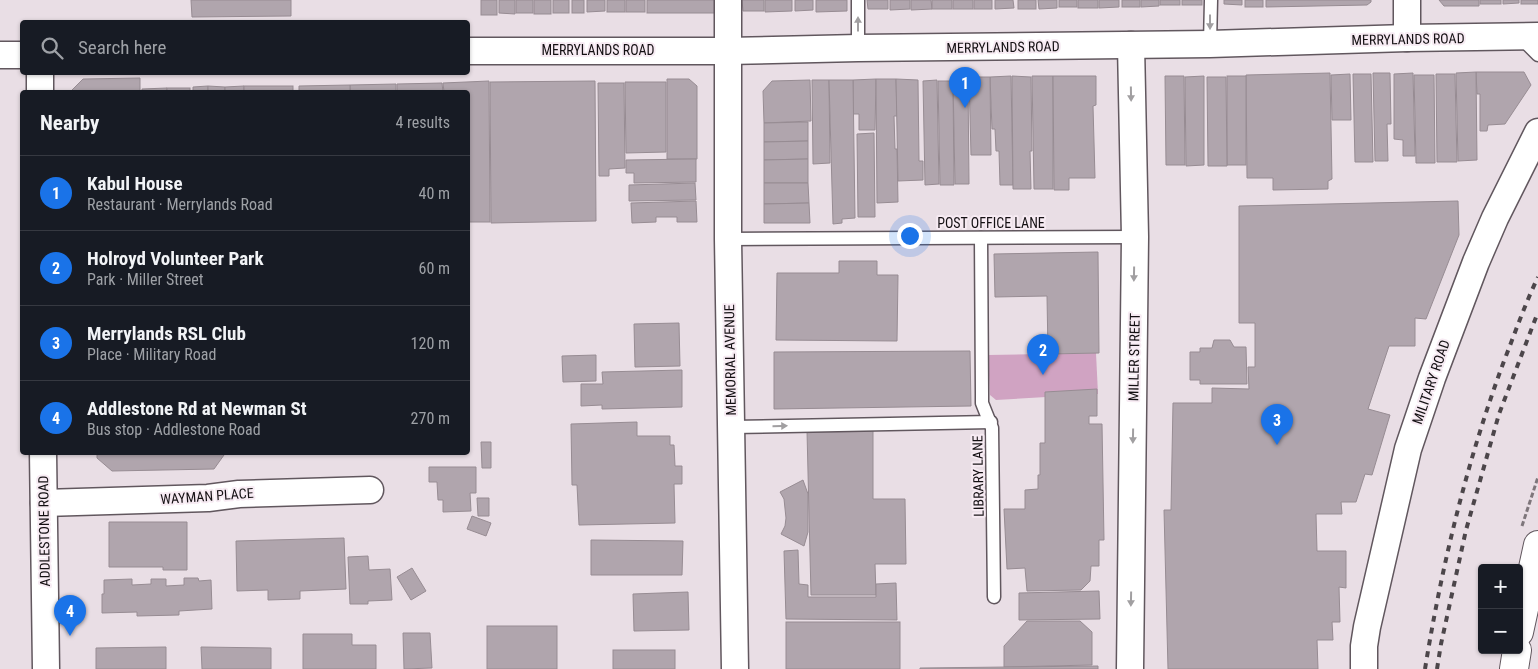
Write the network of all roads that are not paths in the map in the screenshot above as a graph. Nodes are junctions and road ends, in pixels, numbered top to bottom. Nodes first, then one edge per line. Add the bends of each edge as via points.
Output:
1 (728, 0) edge
2 (858, 0) edge
3 (1211, 0) edge
4 (1407, 0) edge
5 (1529, 37) edge
6 (1407, 38) junction
7 (1210, 44) junction
8 (1131, 45) junction
9 (858, 48) junction
10 (470, 50) edge
11 (727, 51) junction
12 (0, 55) edge
13 (20, 55) edge
14 (1538, 55) edge
15 (40, 75) edge
16 (40, 90) edge
17 (1537, 132) edge
18 (1135, 237) junction
19 (981, 238) junction
20 (728, 239) junction
21 (991, 422) junction
22 (732, 427) junction
23 (43, 455) edge
24 (370, 490) dead end
25 (44, 504) junction
26 (1530, 537) edge
27 (994, 597) dead end
28 (1522, 609) edge
29 (1516, 654) edge
30 (1360, 661) edge
31 (46, 669) edge
32 (735, 669) edge
33 (1130, 669) edge
34 (1514, 669) edge

1 - 11 street, MEMORIAL AVENUE
9 -> 2 lane
3 -> 7 lane
4 - 6 street
5 - 6 street, MERRYLANDS ROAD
5 - 14 lane
6 - 7 street, MERRYLANDS ROAD
7 - 8 street, MERRYLANDS ROAD
8 - 9 street, MERRYLANDS ROAD
8 -> 18 street, MILLER STREET
9 - 11 street, MERRYLANDS ROAD
10 - 11 street, MERRYLANDS ROAD
11 - 20 street, MEMORIAL AVENUE
12 - 13 street
15 - 16 street
17 - 30 street, MILITARY ROAD via 1476,262 1408,449
18 - 19 lane, POST OFFICE LANE
18 -> 33 street, MILLER STREET
19 - 20 lane, POST OFFICE LANE
19 - 21 lane, LIBRARY LANE via 982,403
20 - 22 street, MEMORIAL AVENUE
22 -> 21 lane
21 - 27 lane, LIBRARY LANE
22 - 32 street, MEMORIAL AVENUE
23 - 25 street, ADDLESTONE ROAD
24 - 25 street, WAYMAN PLACE
25 - 31 street, ADDLESTONE ROAD
26 - 28 main road
29 - 34 main road

